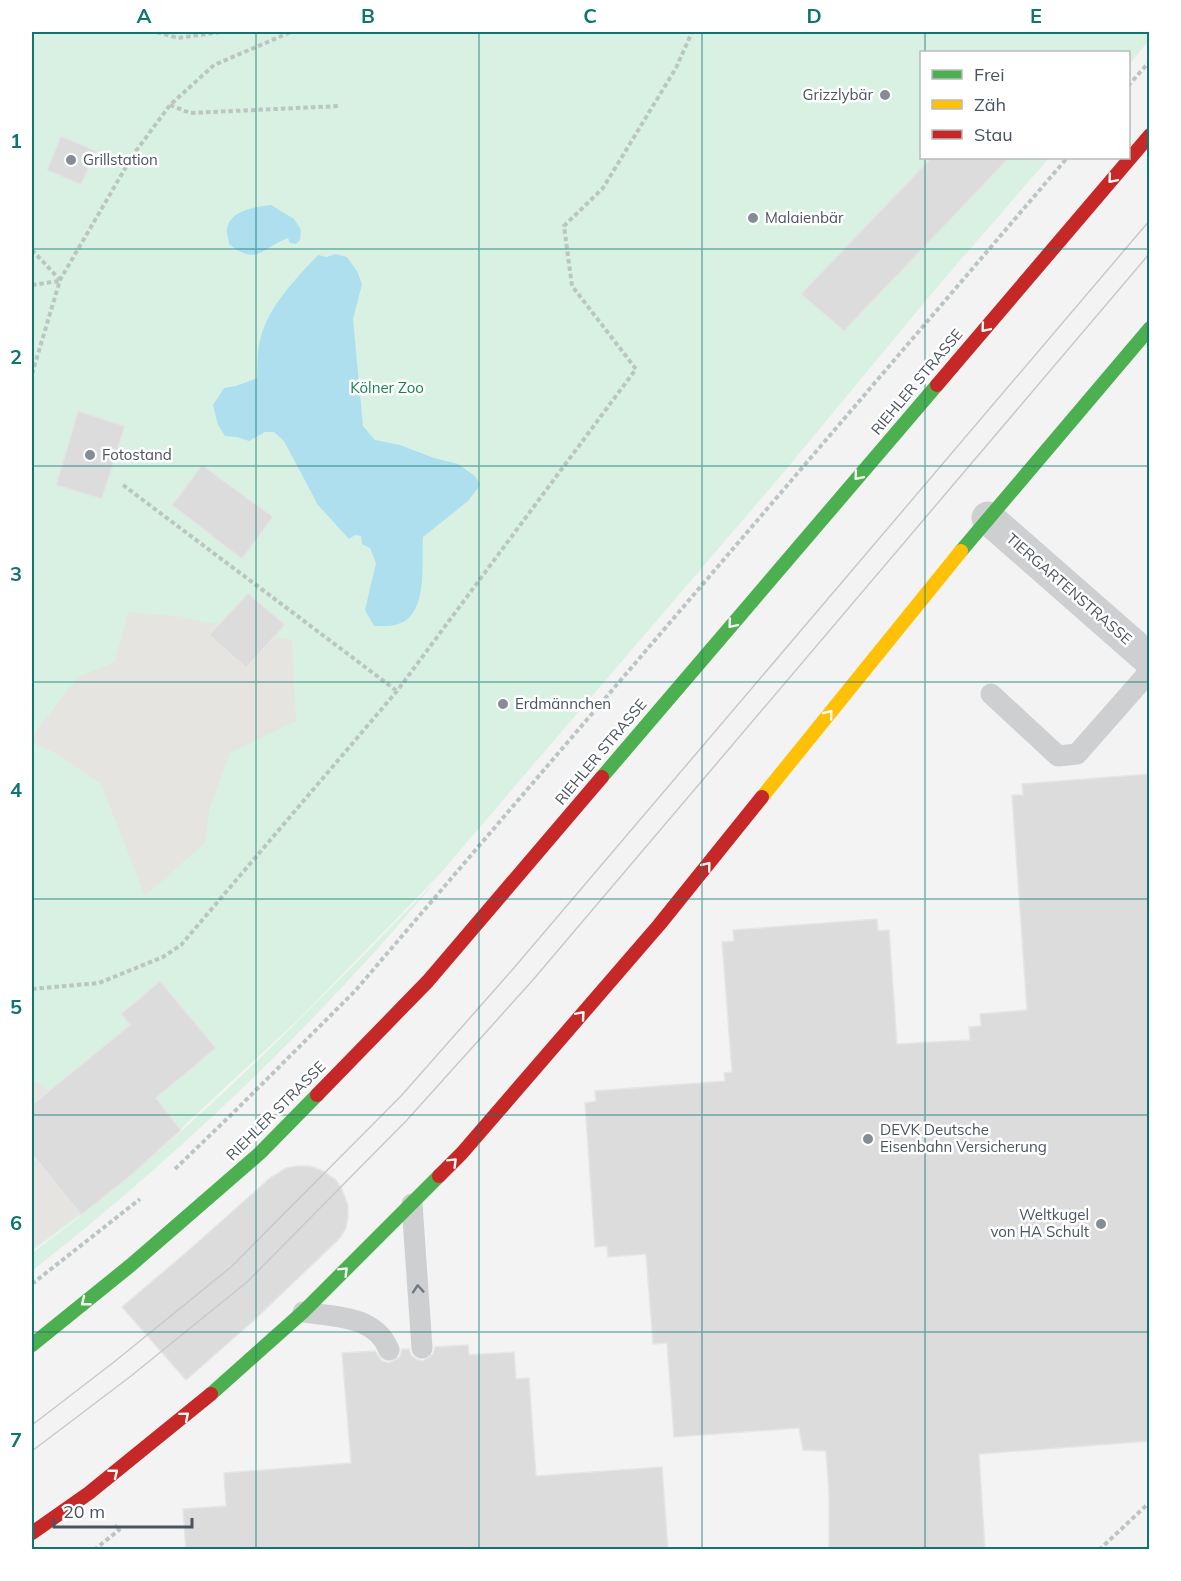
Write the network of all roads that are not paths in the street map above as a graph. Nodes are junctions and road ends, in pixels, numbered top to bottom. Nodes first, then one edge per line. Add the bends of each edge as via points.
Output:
1 (1149, 135) edge
2 (1130, 157) edge
3 (1129, 159) edge
4 (1149, 328) edge
5 (988, 518) junction
6 (1149, 660) edge
7 (1149, 671) edge
8 (992, 693) dead end
9 (412, 1204) junction
10 (303, 1312) junction
11 (32, 1345) edge
12 (422, 1348) dead end
13 (390, 1350) dead end
14 (32, 1533) edge

1 -> 2 main road, RIEHLER STRASSE
3 -> 11 main road, RIEHLER STRASSE via 428,981 260,1153
4 - 5 main road
5 - 6 street, TIERGARTENSTRASSE
9 -> 5 main road via 462,1153 659,926
7 - 8 lane via 1077,754 1058,756
10 -> 9 main road
12 -> 9 lane
10 - 13 lane via 355,1319 372,1328
14 -> 10 main road via 171,1428

